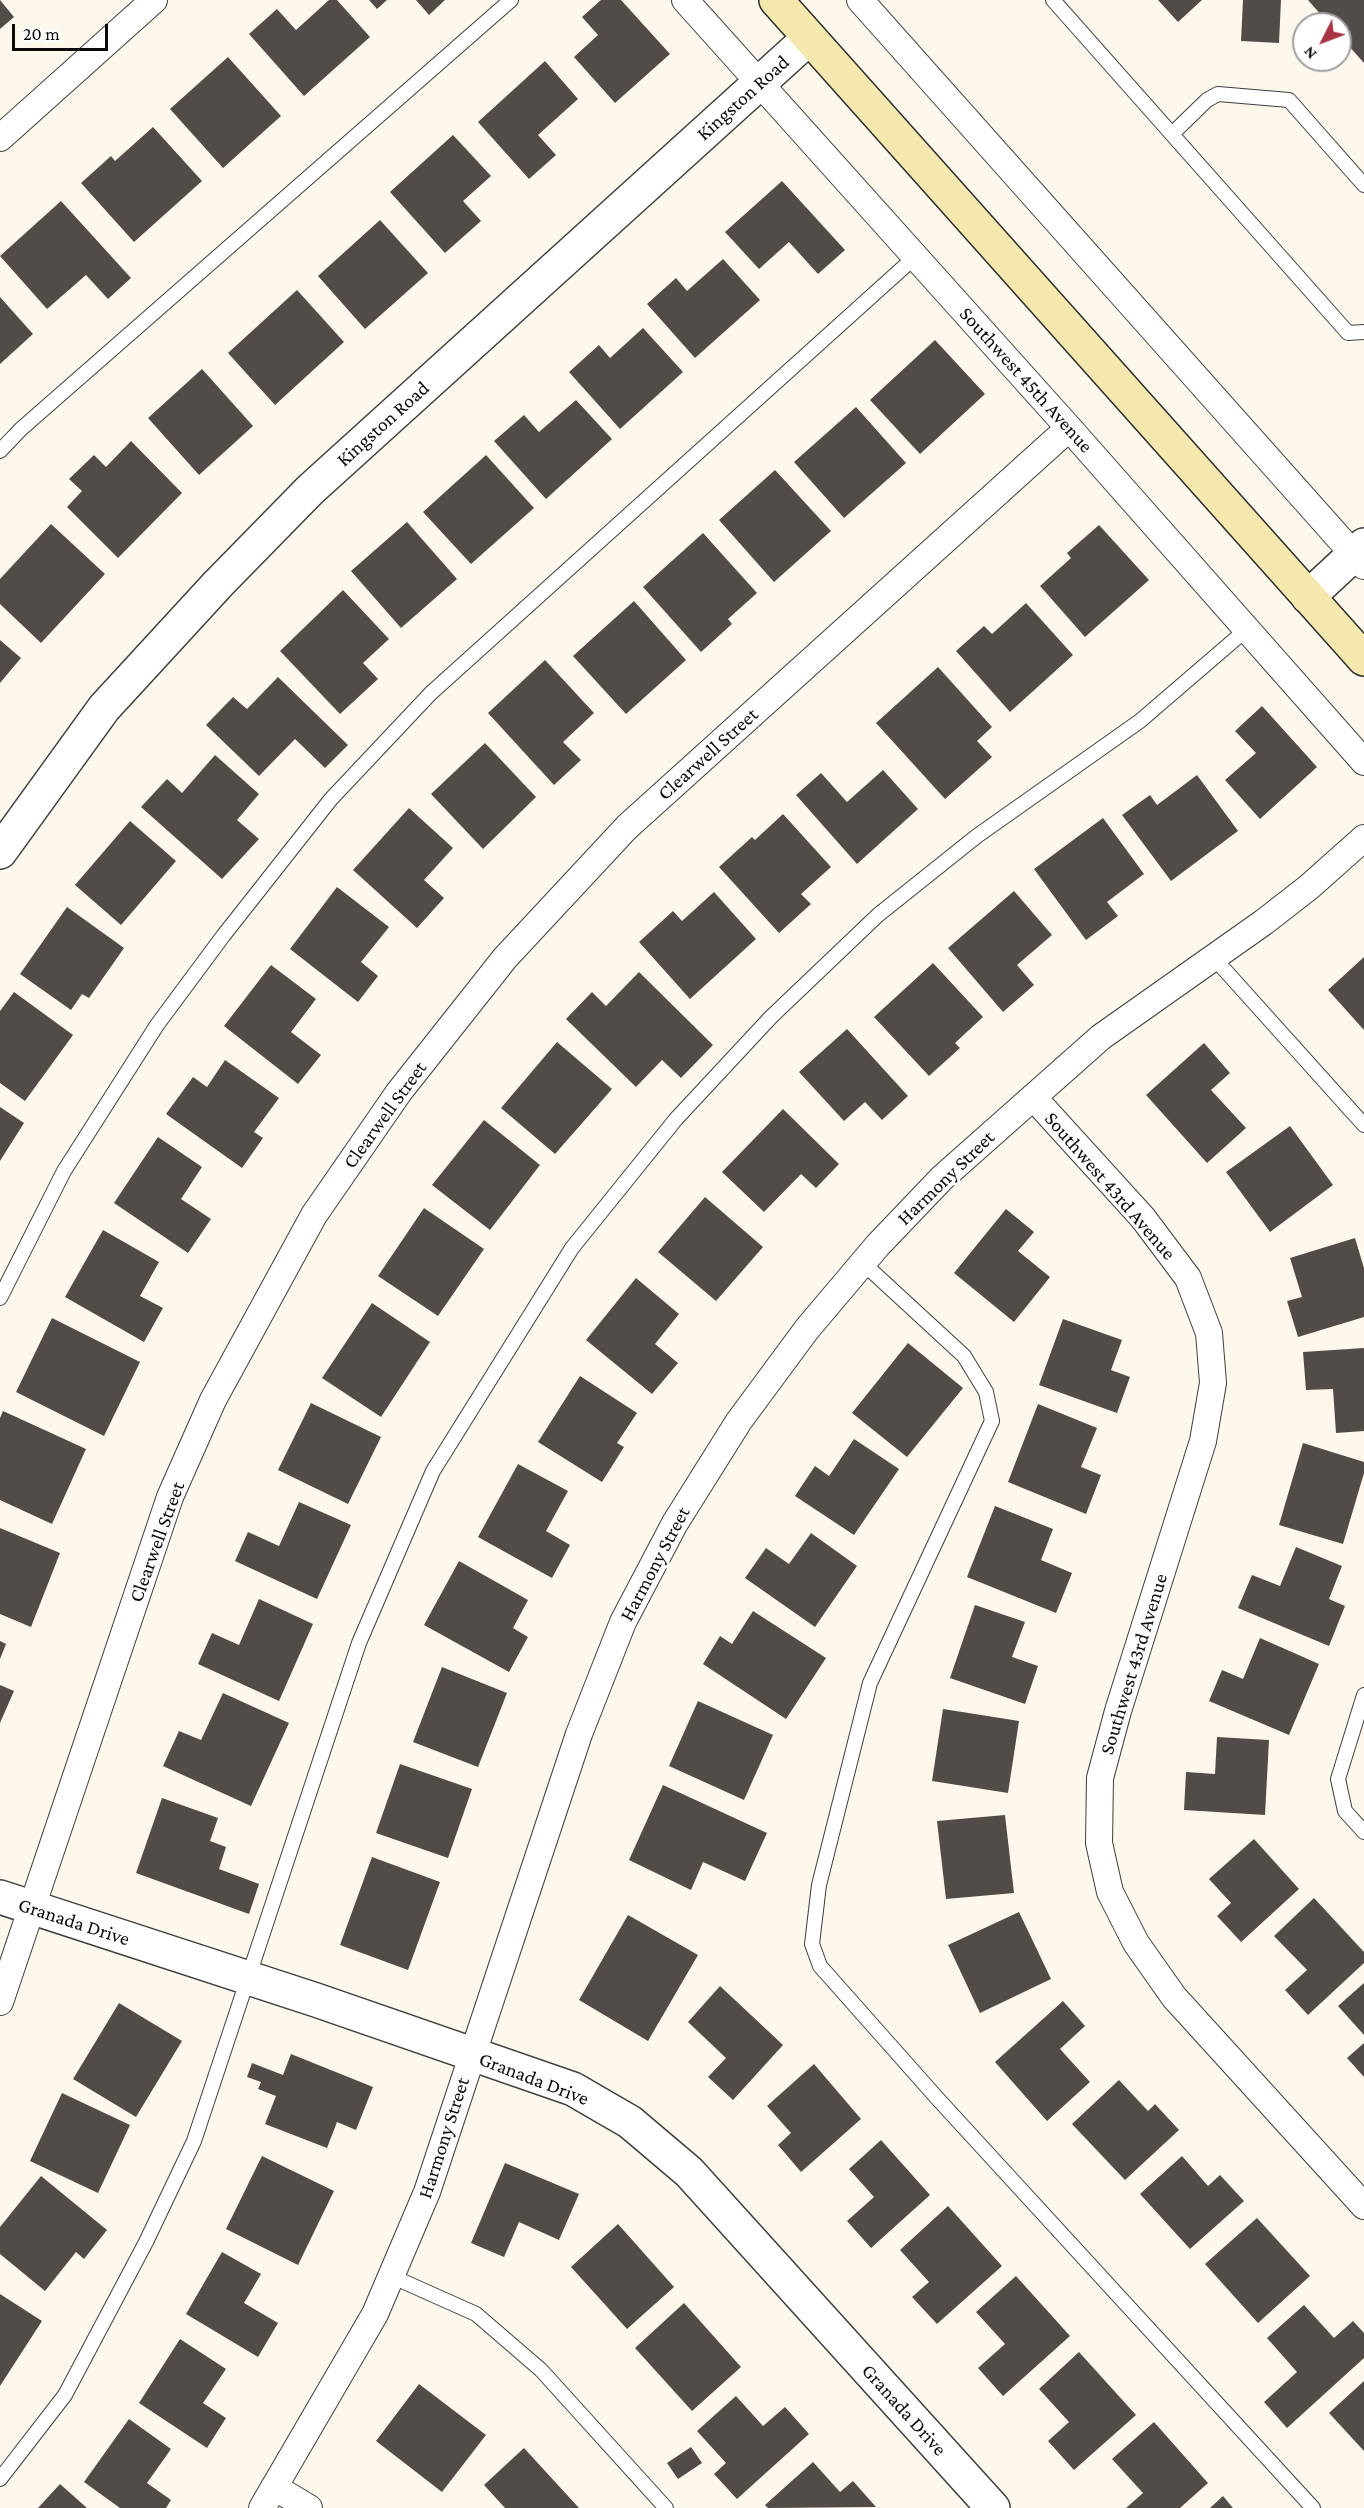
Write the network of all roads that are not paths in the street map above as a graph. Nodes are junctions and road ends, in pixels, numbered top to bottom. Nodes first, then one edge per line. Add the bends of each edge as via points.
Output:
1 (154, 0) edge
2 (511, 0) edge
3 (685, 0) edge
4 (776, 0) edge
5 (860, 0) edge
6 (1053, 0) edge
7 (809, 38) junction
8 (759, 83) junction
9 (1172, 134) junction
10 (0, 138) edge
11 (1364, 185) edge
12 (915, 257) junction
13 (1364, 332) edge
14 (1069, 428) junction
15 (0, 451) edge
16 (1361, 555) edge
17 (1308, 597) junction
18 (1247, 629) junction
19 (1364, 659) edge
20 (1364, 762) edge
21 (1364, 838) edge
22 (0, 852) edge
23 (1214, 958) junction
24 (1033, 1097) junction
25 (1364, 1125) edge
26 (863, 1263) junction
27 (0, 1298) edge
28 (1364, 1695) edge
29 (1364, 1832) edge
30 (0, 1898) edge
31 (33, 1908) junction
32 (247, 1978) junction
33 (0, 2002) edge
34 (471, 2055) junction
35 (1364, 2206) edge
36 (391, 2276) junction
37 (0, 2479) edge
38 (268, 2497) edge
39 (309, 2508) edge
40 (666, 2508) edge
41 (993, 2508) edge
42 (1313, 2508) edge

1 - 10 street
2 - 15 lane
3 - 8 street, Southwest 45th Avenue
4 - 7 main road
5 - 16 street
6 - 9 lane
7 - 8 street, Kingston Road
7 - 17 main road
8 - 12 street, Southwest 45th Avenue
8 - 22 street, Kingston Road via 294,507 218,584 104,708
9 - 11 lane via 1218,94 1289,100
9 - 13 lane via 1348,333
12 - 14 street, Southwest 45th Avenue
12 - 27 lane via 431,693 331,799 157,1025 64,1171
14 - 18 street, Southwest 45th Avenue
14 - 31 street, Clearwell Street via 627,827 505,958 399,1092 314,1215 213,1400 171,1497
16 - 17 street
17 - 19 main road
18 - 20 street, Southwest 45th Avenue
18 - 32 lane via 1140,721 977,836 878,915 771,1017 676,1119 572,1248 433,1471 359,1643
21 - 23 street, Harmony Street via 1309,887
23 - 24 street, Harmony Street via 1101,1037
23 - 25 lane
24 - 26 street, Harmony Street via 942,1178
24 - 35 street, Southwest 43rd Avenue via 1143,1218 1188,1278 1209,1333 1213,1383 1203,1441 1100,1778 1099,1843 1110,1892 1136,1943 1174,1997
26 - 34 street, Harmony Street via 807,1329 739,1421 675,1523 623,1622 579,1734
26 - 42 lane via 964,1356 986,1392 992,1421 870,1683 819,1885 812,1944 820,1966 937,2098
28 - 29 lane via 1338,1779 1345,1810
30 - 31 street, Granada Drive
31 - 32 street, Granada Drive
31 - 33 street, Clearwell Street
32 - 34 street, Granada Drive
32 - 37 lane via 194,2141 146,2242 64,2395
34 - 36 street, Harmony Street via 427,2192
34 - 41 street, Granada Drive via 573,2090 630,2122 689,2172
36 - 38 street, Harmony Street via 375,2314
36 - 40 lane via 476,2314 541,2370
38 - 39 street

